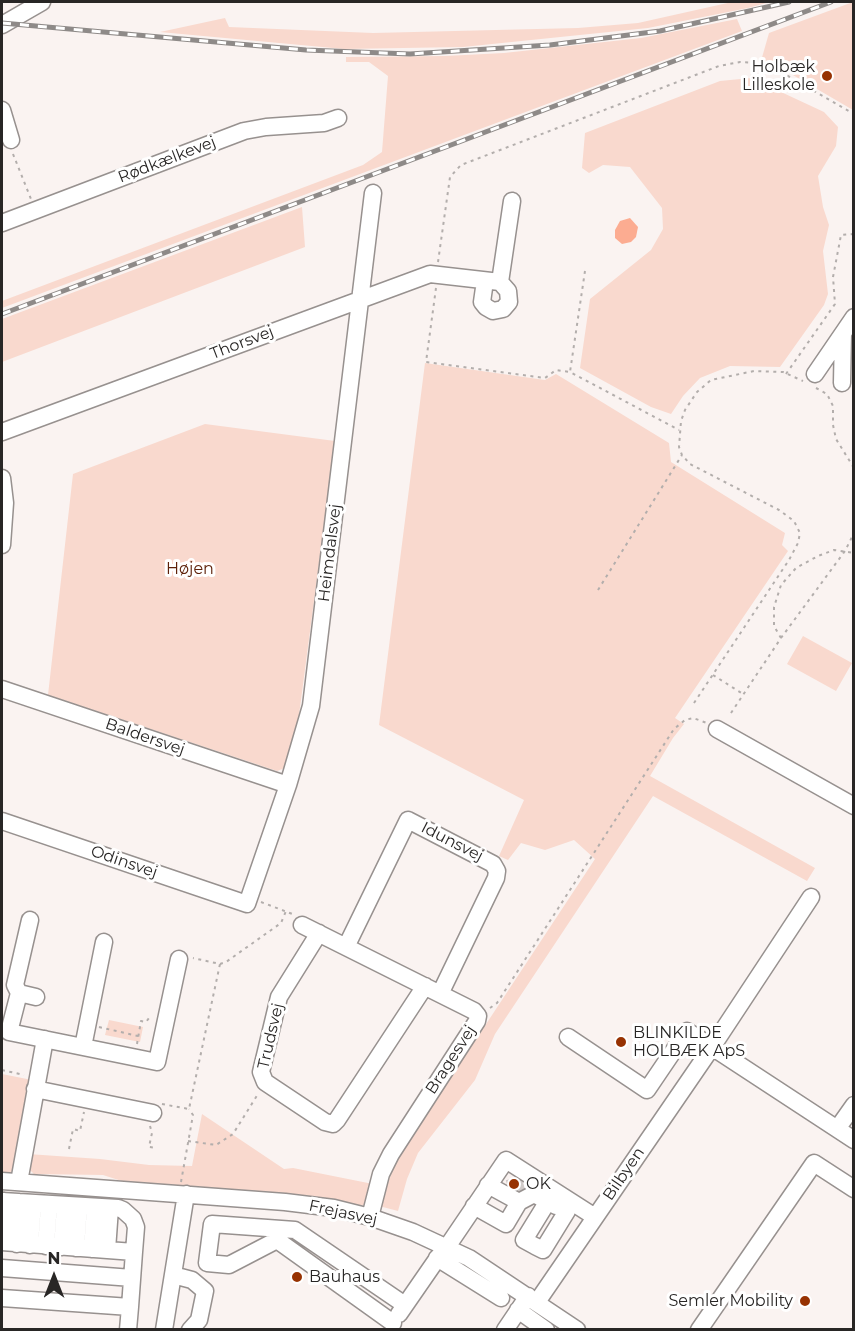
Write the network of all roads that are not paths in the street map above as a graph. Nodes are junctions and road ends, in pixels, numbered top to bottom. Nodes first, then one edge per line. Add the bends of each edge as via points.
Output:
1 (42, 2) edge
2 (2, 25) edge
3 (2, 110) edge
4 (338, 118) dead end
5 (11, 140) road end
6 (373, 193) dead end
7 (512, 201) dead end
8 (2, 223) edge
9 (361, 299) junction
10 (854, 317) edge
11 (843, 332) junction
12 (811, 381) road end
13 (842, 383) dead end
14 (2, 432) edge
15 (2, 478) edge
16 (2, 544) edge
17 (2, 689) edge
18 (717, 729) road end
19 (288, 785) junction
20 (854, 806) edge
21 (2, 821) edge
22 (811, 897) dead end
23 (247, 904) joint
24 (30, 920) dead end
25 (302, 925) road end
26 (319, 933) junction
27 (104, 942) dead end
28 (346, 947) junction
29 (179, 959) dead end
30 (432, 990) junction
31 (19, 993) junction
32 (36, 997) dead end
33 (149, 1018) road end
34 (166, 1022) junction
35 (568, 1037) dead end
36 (45, 1040) junction
37 (83, 1047) junction
38 (712, 1047) junction
39 (35, 1089) junction
40 (854, 1105) edge
41 (147, 1119) road end
42 (837, 1129) junction
43 (854, 1140) edge
44 (2, 1181) edge
45 (19, 1182) junction
46 (513, 1186) junction
47 (854, 1189) edge
48 (182, 1194) junction
49 (51, 1204) edge
50 (562, 1206) junction
51 (489, 1215) junction
52 (370, 1217) junction
53 (595, 1217) junction
54 (48, 1246) edge
55 (536, 1246) dead end
56 (443, 1250) junction
57 (134, 1252) junction
58 (2, 1268) edge
59 (173, 1275) junction
60 (132, 1278) junction
61 (2, 1298) edge
62 (501, 1298) dead end
63 (532, 1299) junction
64 (405, 1305) junction
65 (130, 1307) junction
66 (518, 1310) junction
67 (390, 1326) edge
68 (128, 1329) edge
69 (164, 1329) edge
70 (190, 1329) edge
71 (505, 1329) edge
72 (546, 1329) edge
73 (577, 1329) edge
74 (699, 1329) edge

1 - 2 street
3 - 5 street
4 - 8 street, Rødkælkevej via 324,123 244,131
6 - 9 street, Heimdalsvej
7 - 9 street, Thorsvej via 493,281 430,273
9 - 14 street, Thorsvej
9 - 19 street, Heimdalsvej via 311,706
10 - 11 street
11 - 12 street
11 - 13 street
15 - 16 street
17 - 19 street, Baldersvej
18 - 20 street
19 - 23 street, Heimdalsvej
21 - 23 street, Odinsvej
22 - 38 street, Bilbyen
24 - 31 street via 15,986
25 - 26 street, Bragesvej
26 - 28 street, Bragesvej
26 - 30 street, Trudsvej via 279,997 261,1072 265,1082 325,1122 335,1122
27 - 37 street
28 - 30 street, Bragesvej
28 - 30 street, Idunsvej via 408,820 494,864 496,871 495,880
29 - 34 street
30 - 52 street, Bragesvej via 474,1011 477,1021 390,1154
31 - 32 street
31 - 36 street via 9,1032
33 - 34 street
34 - 37 street via 158,1062
35 - 38 street via 647,1090 687,1031
36 - 37 street
36 - 39 street
38 - 42 street
38 - 53 street, Bilbyen
39 - 41 street via 91,1100
39 - 45 street
40 - 42 street
42 - 43 street
44 - 45 street, Frejasvej
45 - 48 street, Frejasvej
46 - 50 street
46 - 50 street
46 - 51 street
46 - 51 street
47 - 74 street via 814,1163
48 - 52 street, Frejasvej via 297,1203
48 - 59 street
49 - 54 street
49 - 54 street
49 - 54 street
49 - 54 street
49 - 57 street via 123,1210 136,1227
50 - 53 street
50 - 55 street via 524,1240
51 - 56 street
52 - 56 street, Frejasvej
53 - 63 street, Bilbyen
54 - 57 street
56 - 62 street
56 - 63 street, Frejasvej via 481,1265
56 - 64 street
57 - 60 street
58 - 60 street
59 - 69 street
59 - 70 street via 192,1280 205,1291 199,1320
60 - 65 street
61 - 65 street
63 - 66 street
63 - 73 street, Frejasvej
64 - 67 street
64 - 67 street via 295,1230 212,1224 207,1263 229,1265 277,1240
65 - 68 street
66 - 71 street
66 - 72 street

